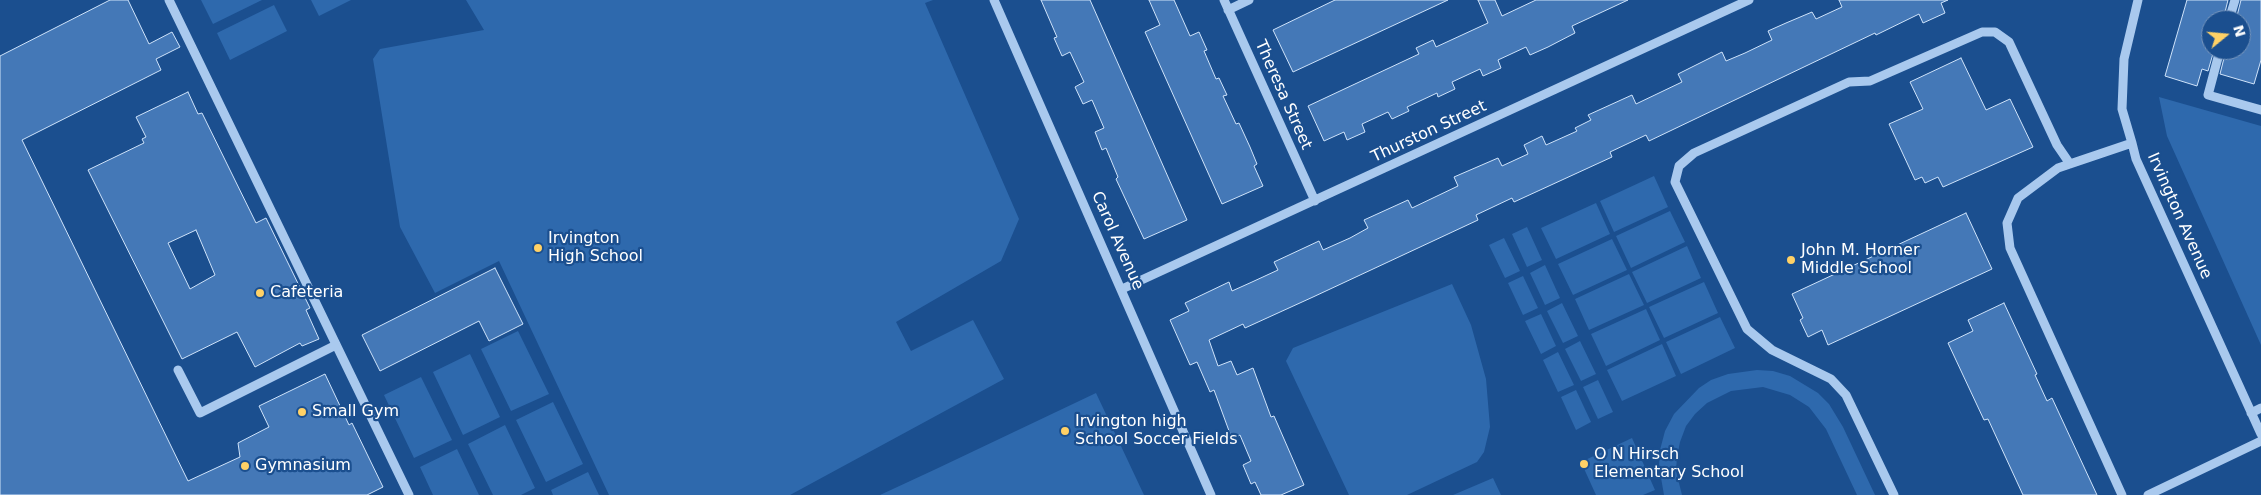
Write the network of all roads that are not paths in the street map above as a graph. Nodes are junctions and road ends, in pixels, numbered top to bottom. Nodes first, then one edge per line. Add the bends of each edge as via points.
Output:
1 (169, 0) edge
2 (994, 0) edge
3 (1224, 0) edge
4 (1249, 0) edge
5 (1749, 0) edge
6 (2138, 0) edge
7 (1228, 10) junction
8 (2217, 60) edge
9 (2261, 110) edge
10 (2132, 143) junction
11 (2070, 164) junction
12 (1315, 201) junction
13 (1122, 289) junction
14 (336, 345) junction
15 (178, 370) dead end
16 (2261, 408) edge
17 (2251, 412) junction
18 (2261, 434) edge
19 (2261, 441) edge
20 (409, 495) edge
21 (1211, 495) edge
22 (1894, 495) edge
23 (2122, 495) edge
24 (2148, 495) edge

1 - 14 street
2 - 13 street, Carol Avenue
3 - 7 street, Theresa Street
4 - 7 street
5 - 12 street, Thurston Street
6 - 10 street, Irvington Avenue via 2124,59 2122,109
7 - 12 street, Theresa Street
8 - 9 street via 2208,95
10 - 11 street
10 - 17 street, Irvington Avenue via 2136,159
11 - 22 street via 2057,145 2009,42 1996,32 1982,32 1870,81 1849,82 1694,153 1679,166 1675,182 1747,329 1772,350 1831,379 1846,395
11 - 23 street via 2058,168 2018,198 2007,223 2010,248
12 - 13 street, Thurston Street
13 - 21 street, Carol Avenue
14 - 15 street via 200,413
14 - 20 street
16 - 17 street
17 - 18 street, Irvington Avenue
19 - 24 street

